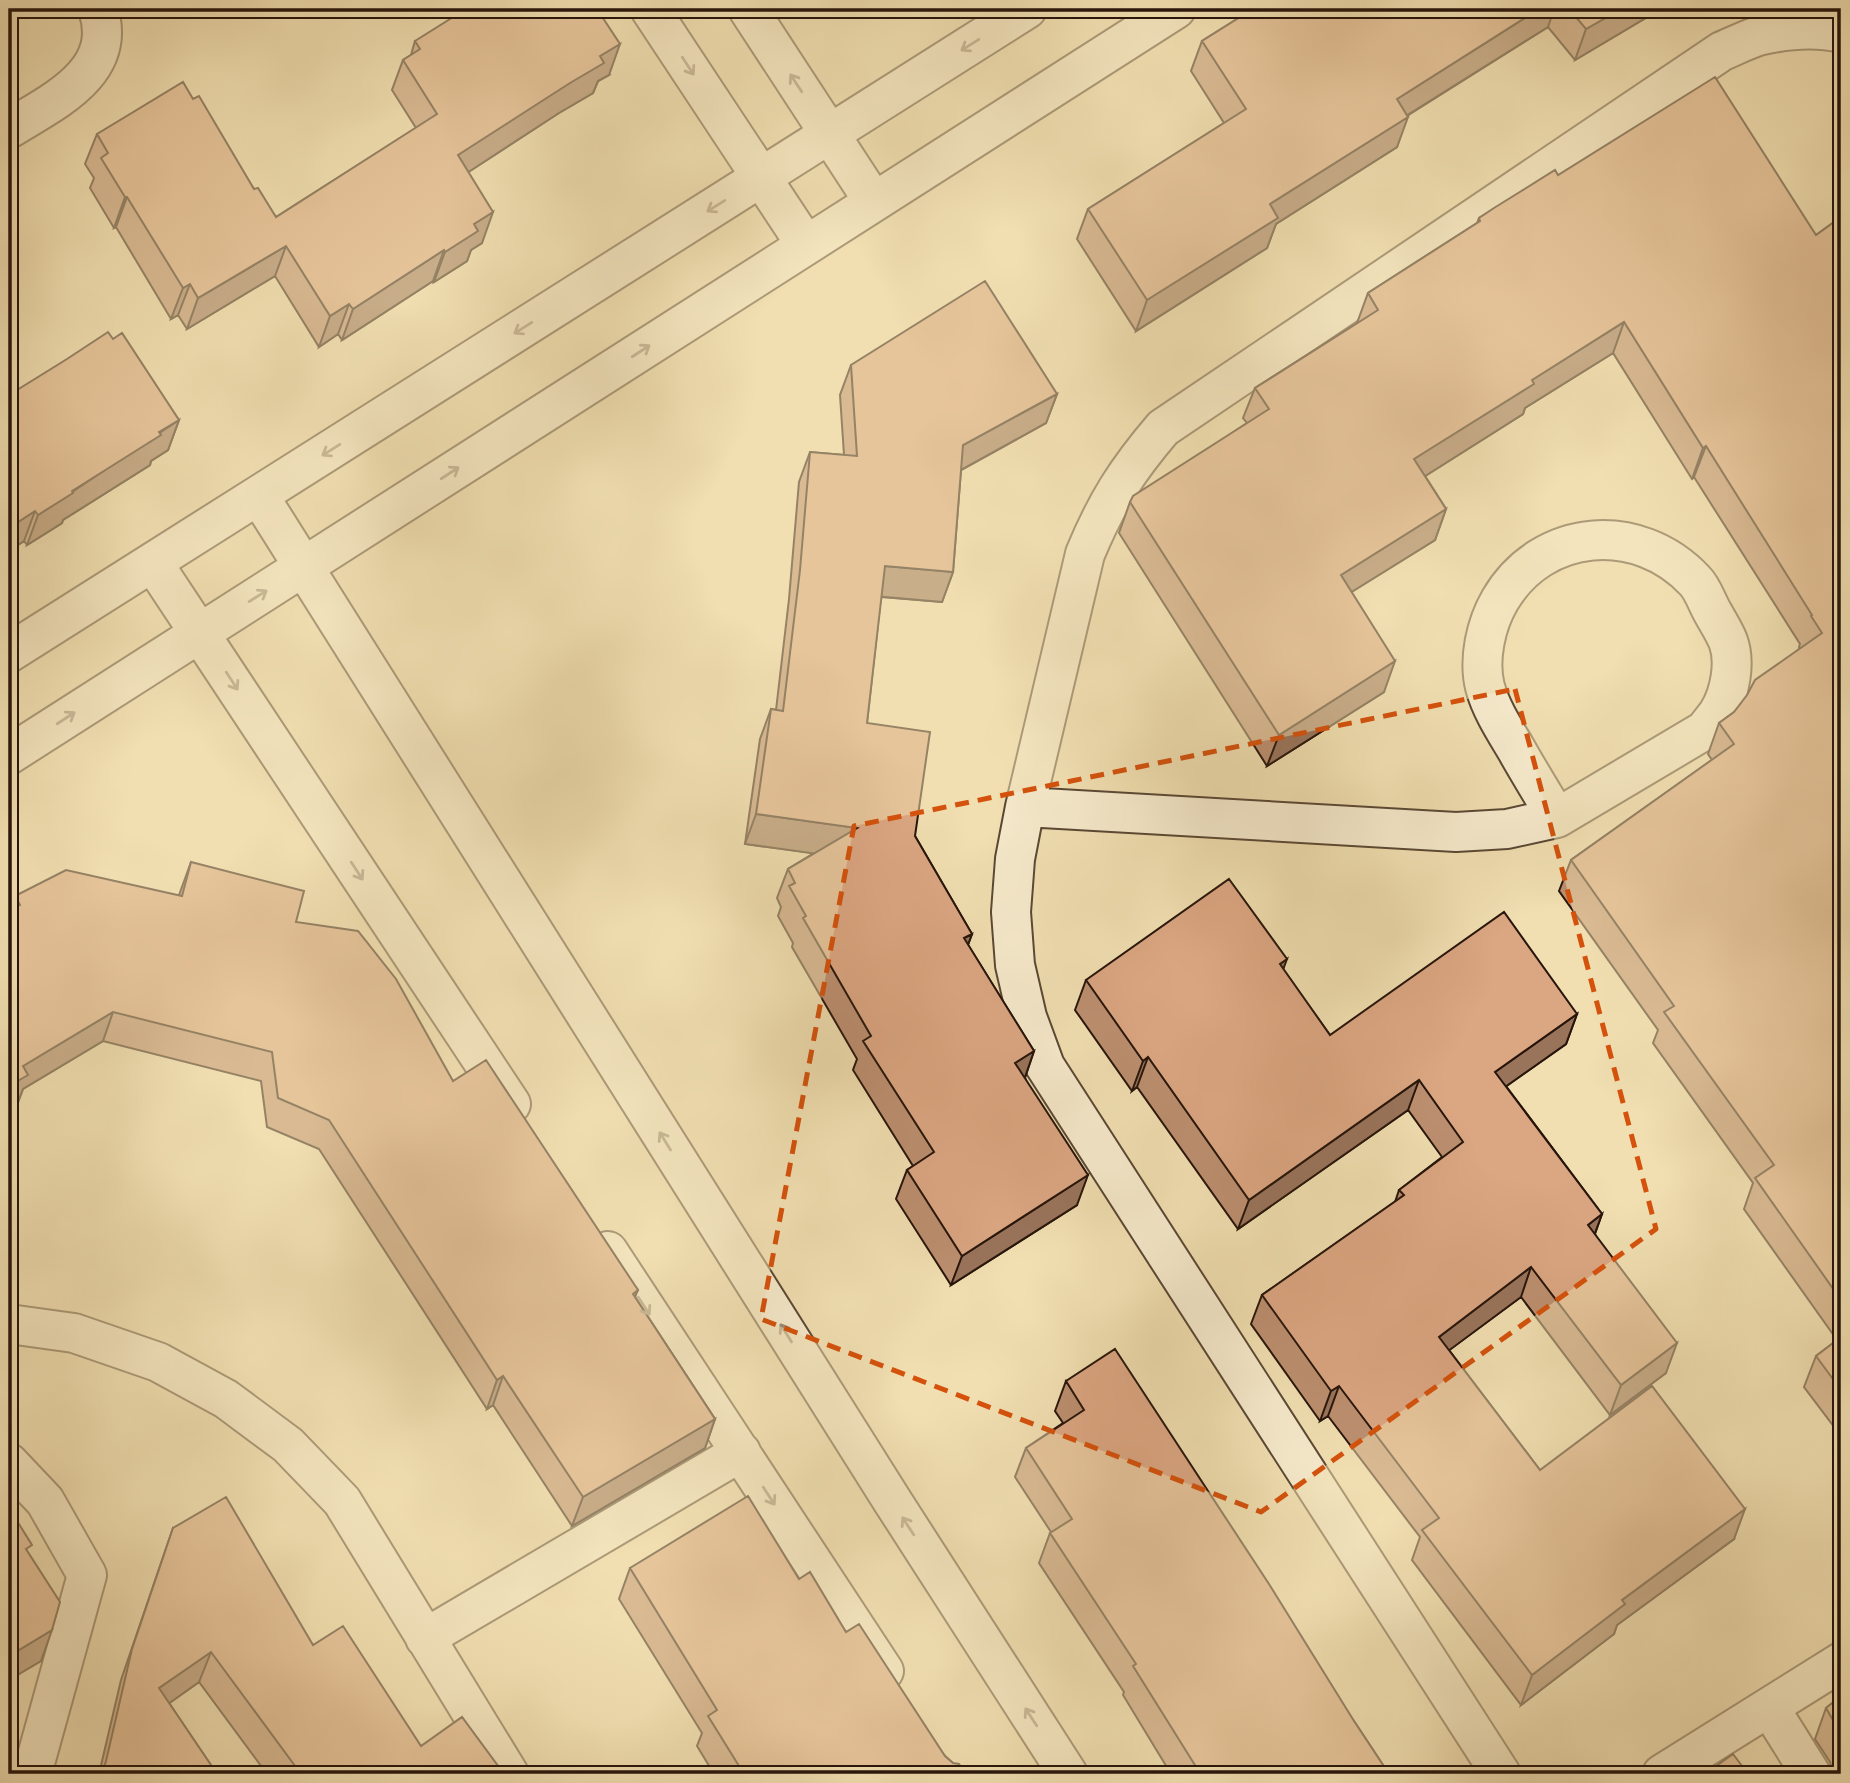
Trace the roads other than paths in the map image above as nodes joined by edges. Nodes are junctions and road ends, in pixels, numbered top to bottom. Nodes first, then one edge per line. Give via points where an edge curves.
1 (98, 9) edge
2 (650, 9) edge
3 (748, 9) edge
4 (1027, 9) edge
5 (1176, 9) edge
6 (1841, 33) edge
7 (9, 129) edge
8 (830, 134) junction
9 (761, 177) junction
10 (874, 201) junction
11 (806, 245) junction
12 (259, 496) junction
13 (153, 563) junction
14 (303, 567) junction
15 (200, 633) junction
16 (9, 653) edge
17 (9, 755) edge
18 (1025, 807) junction
19 (1557, 818) junction
20 (527, 1129) edge
21 (589, 1222) edge
22 (9, 1324) edge
23 (741, 1452) junction
24 (9, 1463) edge
25 (425, 1638) junction
26 (1841, 1662) edge
27 (899, 1694) edge
28 (1769, 1707) junction
29 (32, 1774) edge
30 (509, 1774) edge
31 (1068, 1774) edge
32 (1501, 1774) edge
33 (1662, 1774) edge
34 (1811, 1774) edge

1 - 7 street via 102,37 87,75 72,90
2 -> 9 street
8 -> 3 street
4 -> 8 street
5 - 10 street
6 - 18 street via 1793,30 1722,51 1163,428 1117,487 1085,554
8 - 9 street
8 - 10 street
9 - 11 street
9 -> 12 street
10 - 11 street
14 -> 11 street
12 - 13 street
12 - 14 street
13 - 15 street
13 - 16 street
15 -> 14 street
31 -> 14 street
17 -> 15 street
15 -> 20 street
18 - 19 street via 1456,832 1507,829
18 - 32 street via 1011,912 1015,965 1045,1066
19 - 19 street via 1498,719 1485,686 1483,650 1490,616 1508,585 1534,561 1566,545 1602,539 1637,544 1670,559 1696,582 1729,643 1728,690 1705,730
21 -> 23 street
22 - 25 street via 74,1333 158,1362 226,1399 288,1446 342,1501
23 - 25 street
23 -> 27 street
24 - 29 street via 45,1501 87,1574
25 - 30 street
26 - 28 street
28 - 33 street
28 - 34 street

